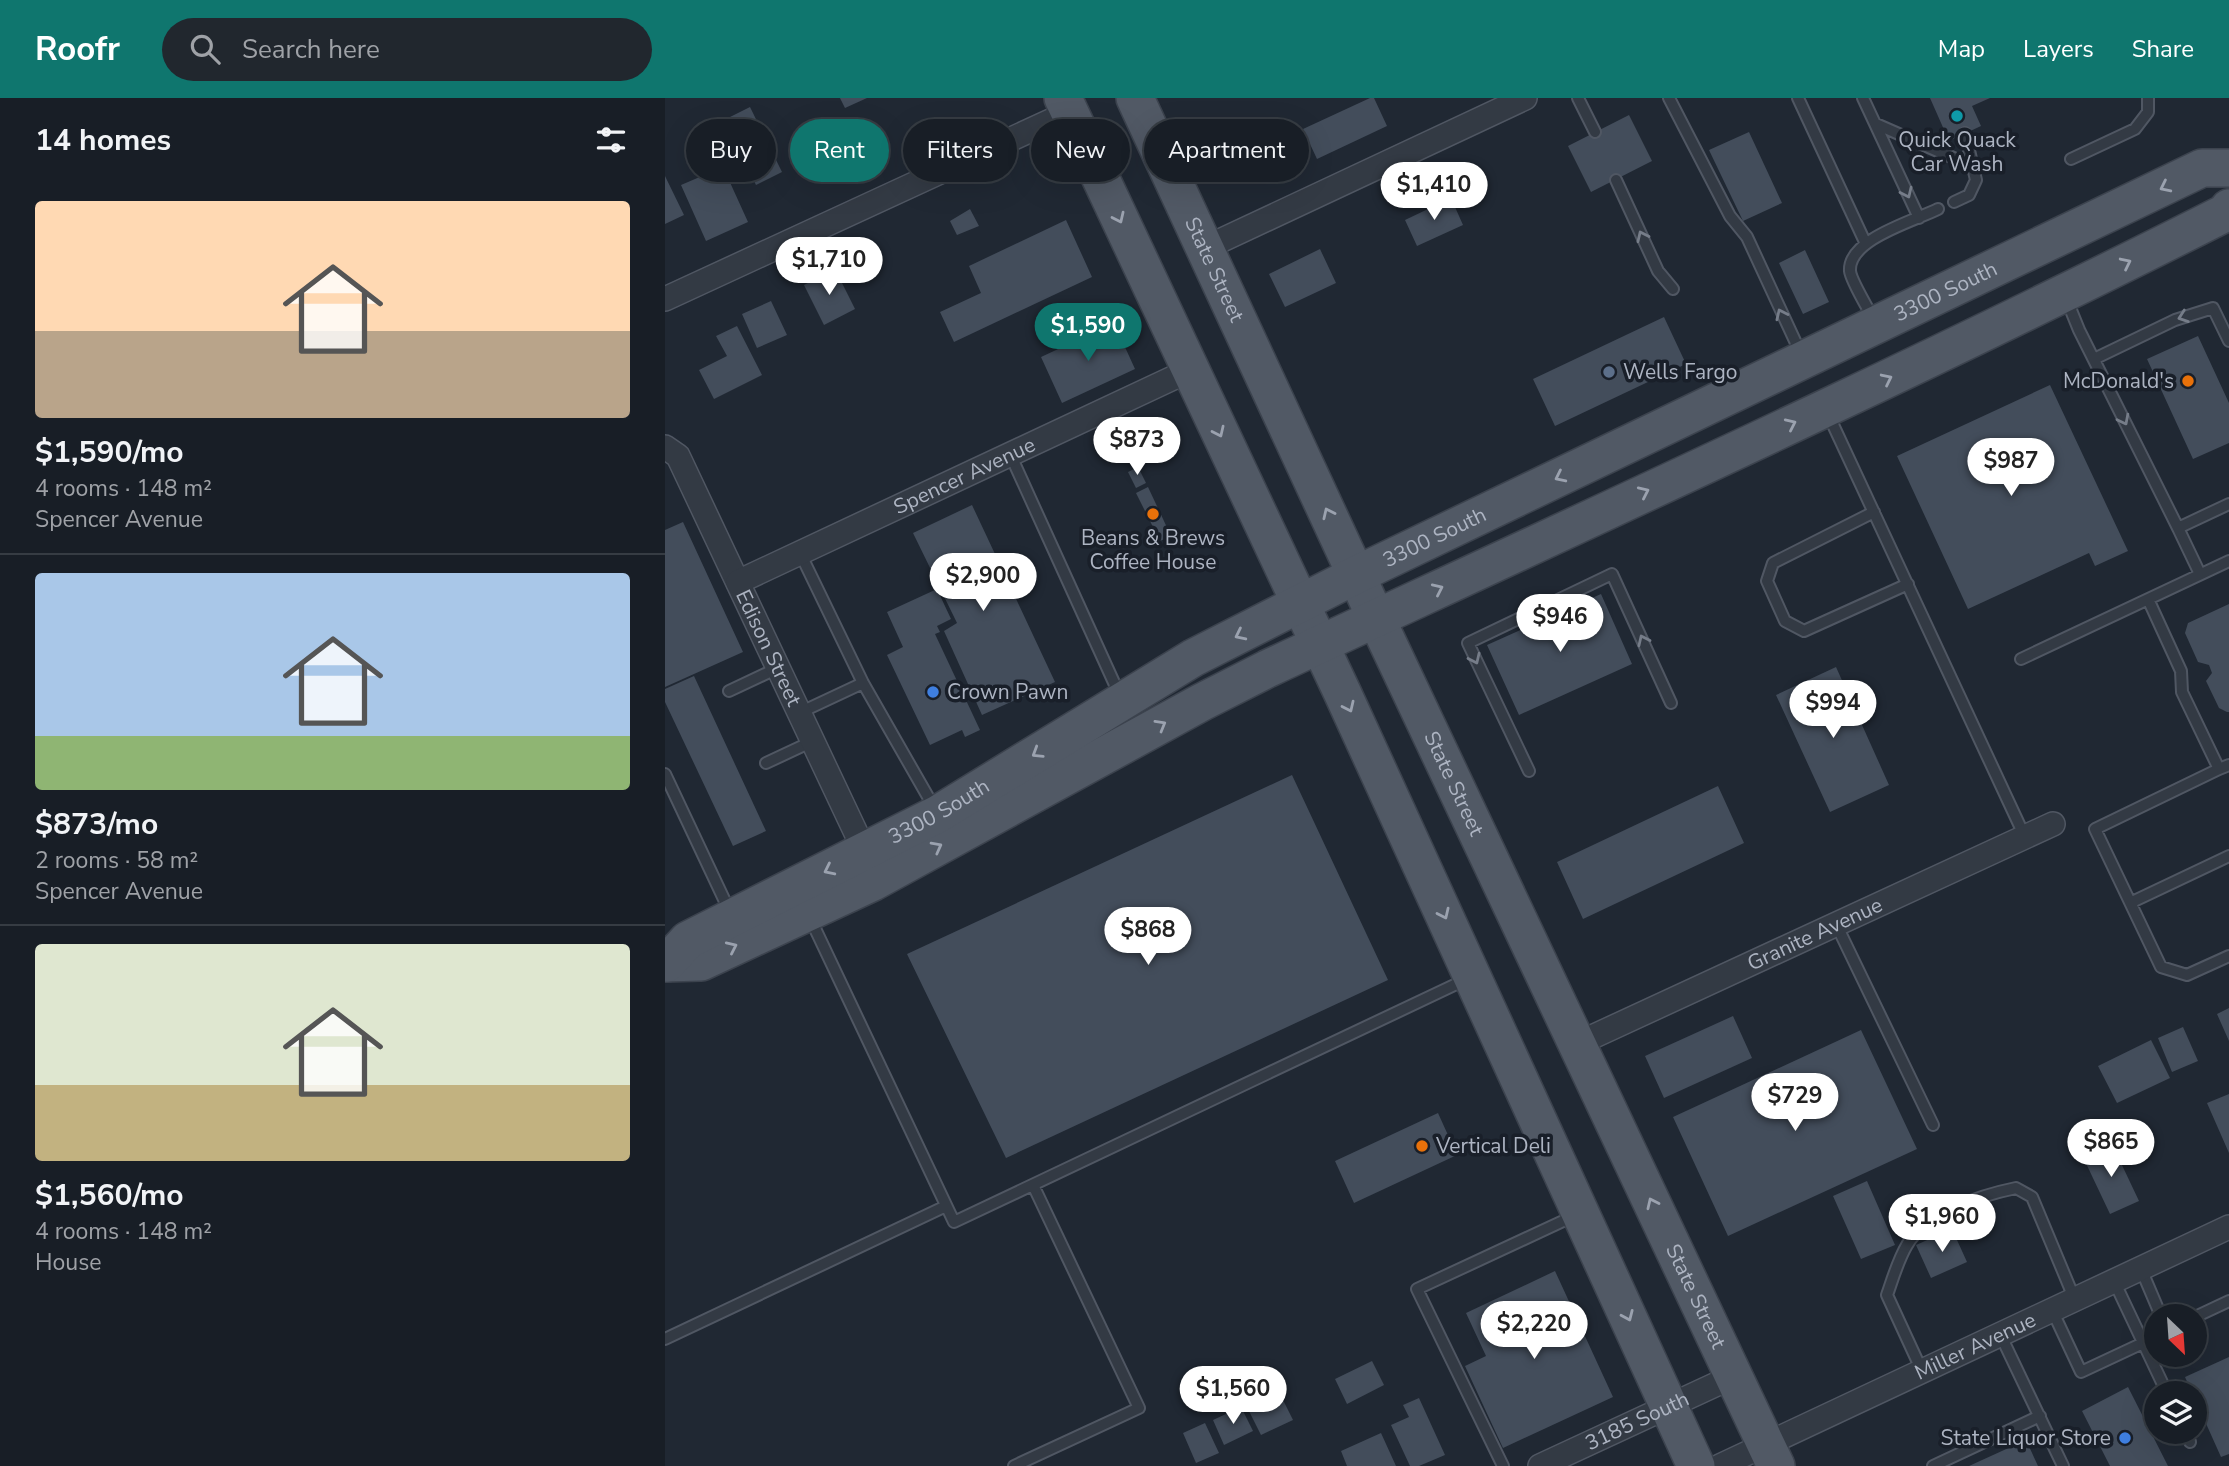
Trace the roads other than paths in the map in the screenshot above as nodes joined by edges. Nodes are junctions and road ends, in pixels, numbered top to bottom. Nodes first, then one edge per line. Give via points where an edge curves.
1 (1135, 98) edge
2 (1525, 98) edge
3 (1578, 98) edge
4 (1669, 98) edge
5 (1798, 98) edge
6 (1863, 98) edge
7 (2148, 98) edge
8 (1067, 105) edge
9 (1875, 124) junction
10 (1595, 132) dead end
11 (1965, 133) dead end
12 (2071, 159) dead end
13 (1974, 167) junction
14 (2229, 168) edge
15 (1616, 180) dead end
16 (1954, 202) dead end
17 (2229, 208) edge
18 (1938, 209) dead end
19 (1919, 218) junction
20 (1865, 242) junction
21 (1205, 248) junction
22 (1673, 289) dead end
23 (2064, 293) junction
24 (665, 299) edge
25 (1877, 326) junction
26 (2229, 341) edge
27 (2094, 359) junction
28 (1804, 361) junction
29 (1190, 370) junction
30 (1825, 408) junction
31 (665, 447) edge
32 (1010, 454) junction
33 (2229, 503) edge
34 (1874, 512) junction
35 (2178, 528) junction
36 (801, 555) junction
37 (2229, 561) edge
38 (2200, 574) junction
39 (1356, 575) junction
40 (738, 582) junction
41 (1908, 584) junction
42 (2148, 599) junction
43 (1300, 604) junction
44 (1376, 618) junction
45 (1320, 645) junction
46 (2021, 659) dead end
47 (778, 668) junction
48 (863, 683) junction
49 (729, 691) dead end
50 (1122, 700) junction
51 (1671, 703) dead end
52 (799, 713) junction
53 (813, 741) junction
54 (766, 763) dead end
55 (2224, 767) edge
56 (1529, 771) dead end
57 (665, 775) edge
58 (669, 795) edge
59 (938, 814) junction
60 (2053, 824) dead end
61 (2025, 837) junction
62 (865, 852) junction
63 (2229, 856) edge
64 (2132, 902) junction
65 (807, 912) junction
66 (733, 917) junction
67 (1836, 924) junction
68 (2229, 956) edge
69 (666, 963) edge
70 (1472, 976) junction
71 (1577, 1044) junction
72 (1933, 1125) dead end
73 (1033, 1185) junction
74 (946, 1206) junction
75 (1581, 1213) junction
76 (2229, 1227) edge
77 (2141, 1269) junction
78 (2114, 1281) junction
79 (2075, 1300) junction
80 (2229, 1301) edge
81 (2156, 1304) edge
82 (2052, 1310) junction
83 (2207, 1311) edge
84 (2000, 1334) junction
85 (665, 1339) edge
86 (2143, 1343) junction
87 (1922, 1371) junction
88 (1734, 1376) junction
89 (2161, 1381) edge
90 (1669, 1406) junction
91 (2040, 1416) junction
92 (1771, 1455) edge
93 (1014, 1466) edge
94 (1503, 1466) edge
95 (1540, 1466) edge
96 (1696, 1466) edge
97 (1720, 1466) edge
98 (1933, 1466) edge
99 (2063, 1466) edge

1 - 21 main road, State Street
2 - 21 street
3 - 10 lane
28 -> 4 lane via 1747,236 1730,216
5 - 20 lane
6 - 9 lane
7 - 12 lane via 2148,113 2134,129
8 - 24 street
8 -> 29 main road
9 - 13 lane
9 -> 19 lane
11 - 13 lane
13 - 16 lane via 1976,180 1969,195
14 -> 25 main road, 3300 South via 2202,168
22 -> 15 lane via 1658,271
23 -> 17 main road, 3300 South
18 - 19 lane
19 - 20 lane
20 - 25 lane via 1853,256 1850,272
39 -> 21 main road, State Street
23 - 27 lane
30 -> 23 main road, 3300 South
25 - 28 main road, 3300 South
26 -> 27 lane via 2213,307
27 -> 35 lane
28 -> 39 main road, 3300 South
29 - 32 street, Spencer Avenue
29 -> 43 main road
30 - 34 lane
44 -> 30 main road, 3300 South
31 - 40 street, Edison Street via 678,456
32 - 36 street, Spencer Avenue
32 - 50 lane
33 - 35 lane
34 - 41 lane
34 - 41 lane via 1773,562 1767,581 1776,601 1786,621 1804,631
35 - 38 lane
36 - 40 street, Spencer Avenue
36 - 48 lane
37 - 38 lane
38 - 42 lane
39 - 43 main road, 3300 South
39 - 44 main road, State Street
40 - 47 street, Edison Street
41 - 61 lane
42 - 46 lane
42 - 55 lane via 2181,671 2182,692
43 - 45 main road
43 -> 50 main road, 3300 South
44 - 45 main road, 3300 South
44 - 71 main road, State Street
65 -> 45 main road, 3300 South via 873,881 1202,702
45 -> 70 main road
47 - 49 lane
47 - 52 street, Edison Street
48 - 52 lane
48 - 59 lane
50 -> 59 main road, 3300 South
51 -> 56 lane via 1612,574 1468,643
52 - 53 street, Edison Street
53 - 54 lane
53 - 62 street, Edison Street
55 - 64 lane via 2095,829
57 - 58 lane
58 - 66 lane
59 - 62 main road, 3300 South
60 - 61 street, Granite Avenue
61 - 67 street, Granite Avenue
62 -> 66 main road, 3300 South
63 - 64 lane
64 - 68 lane via 2161,967 2187,975
69 -> 65 main road, 3300 South via 701,962
65 - 74 lane
66 - 69 main road, 3300 South via 688,940
67 - 71 street, Granite Avenue
67 - 72 lane
70 - 73 lane
70 - 75 main road
88 -> 71 main road, State Street
73 - 74 lane via 954,1222
73 - 93 lane via 1139,1408
74 - 85 lane
75 -> 90 main road
75 - 94 lane via 1417,1289
76 - 77 street, Miller Avenue
77 - 78 street, Miller Avenue
77 - 81 lane
78 - 79 street, Miller Avenue
78 - 86 lane
79 - 82 street, Miller Avenue
79 - 87 lane via 2032,1197 2015,1188 1988,1193 1932,1219 1908,1242 1887,1296
80 - 83 lane
82 - 84 street, Miller Avenue
82 - 86 lane via 2081,1372
84 - 87 street, Miller Avenue
84 - 91 lane
86 - 89 lane
87 - 92 street, Miller Avenue
88 - 90 street, 3185 South
88 - 92 main road, State Street
90 - 95 street, 3185 South
90 - 96 main road
91 - 98 lane
91 - 99 lane
92 - 97 street, Miller Avenue

